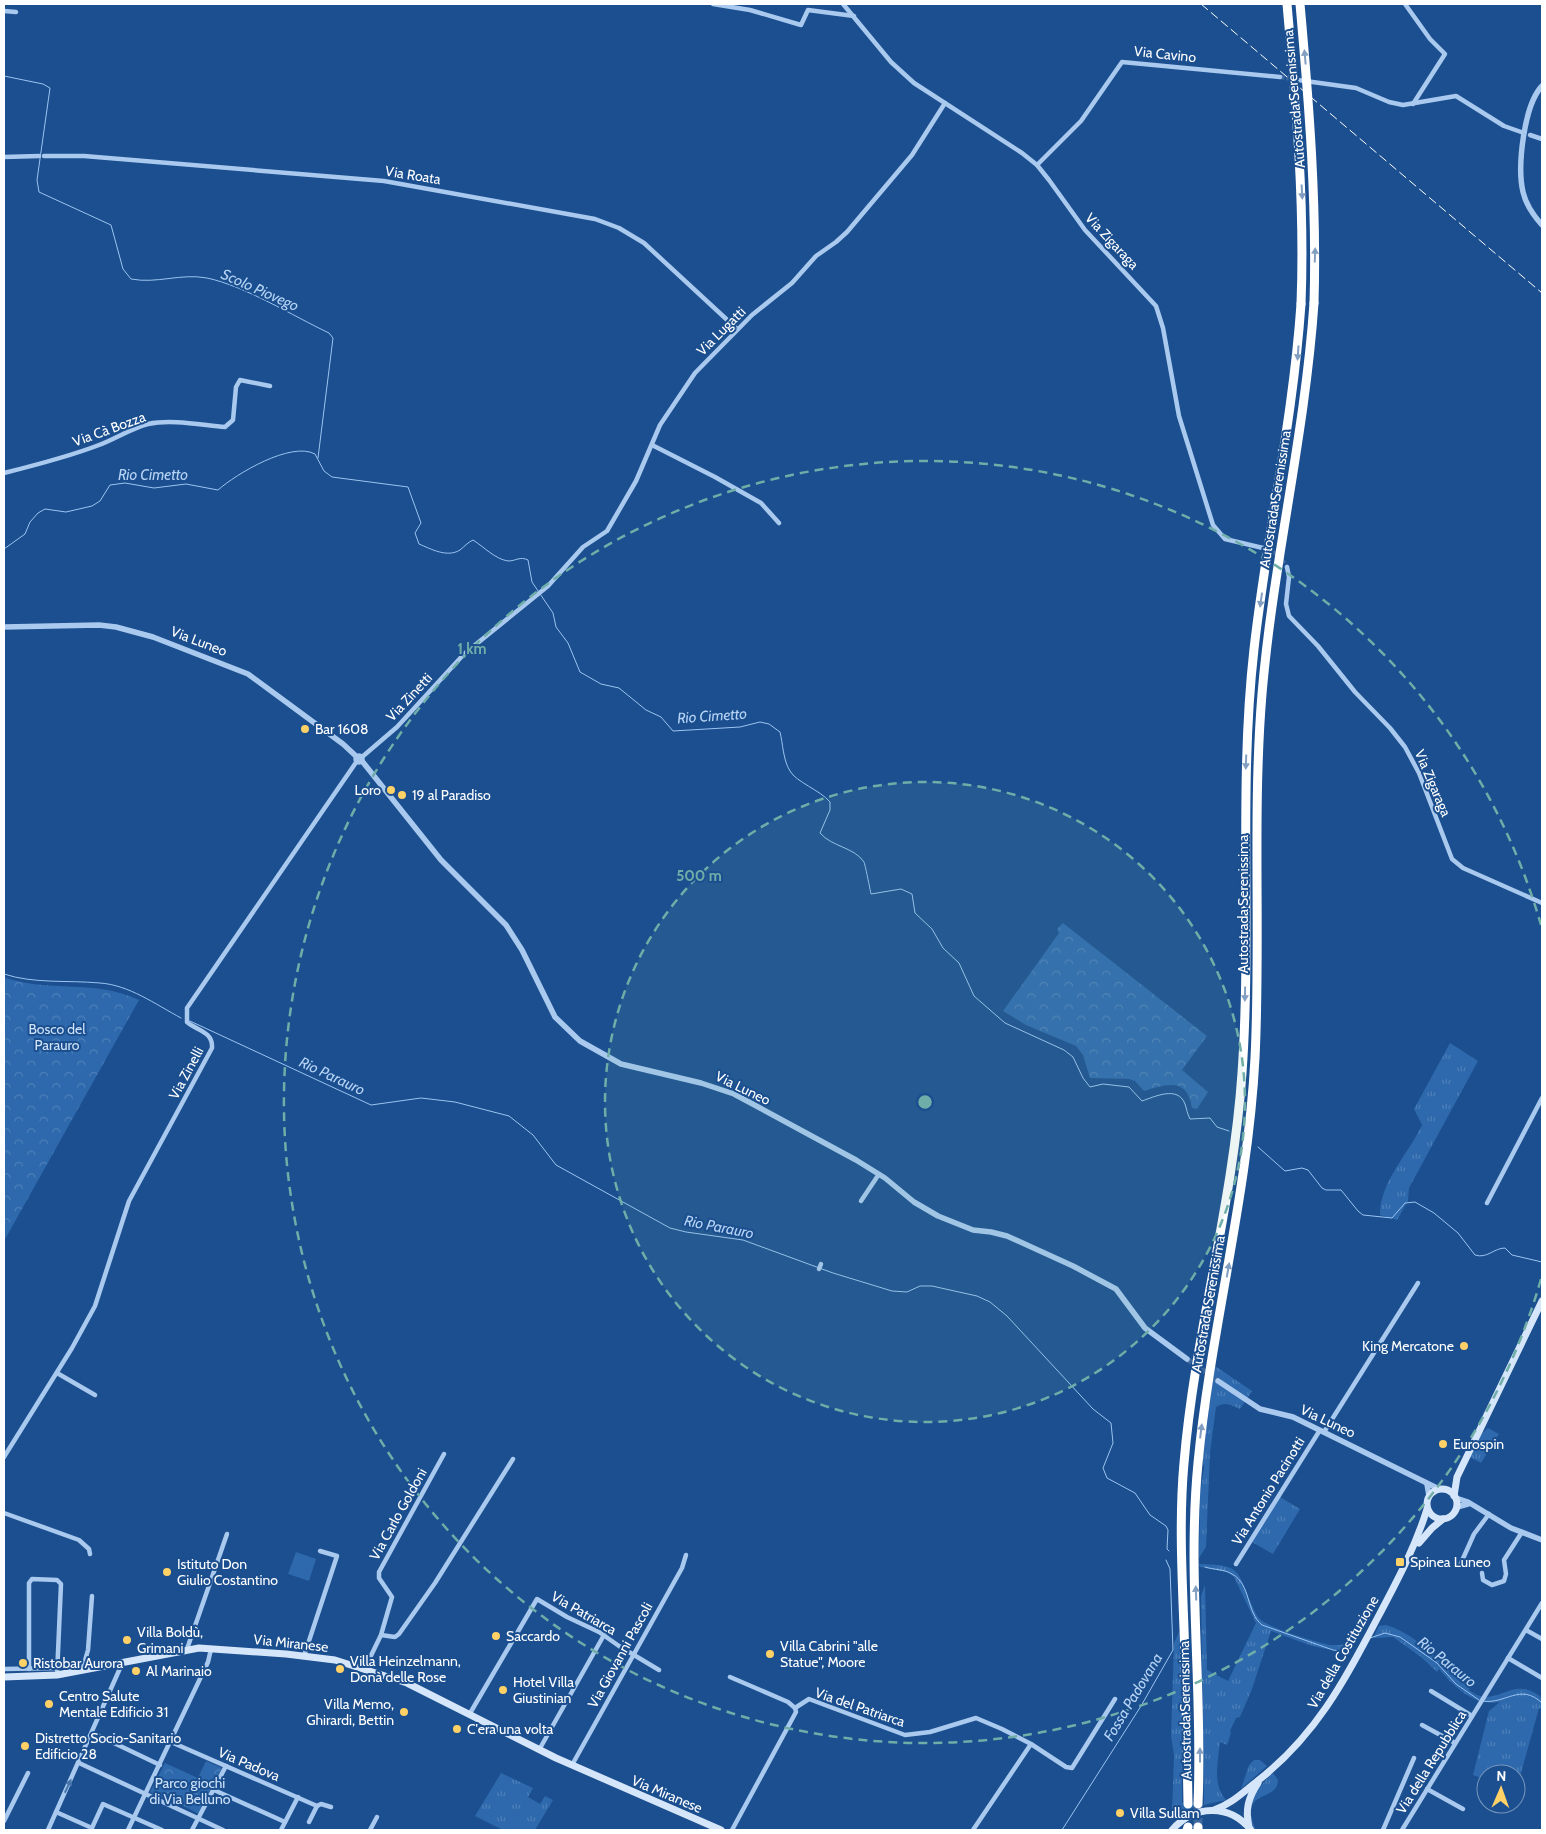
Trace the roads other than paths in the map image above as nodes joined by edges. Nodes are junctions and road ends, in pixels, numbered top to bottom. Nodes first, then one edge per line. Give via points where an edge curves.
1 (713, 4) edge
2 (843, 4) edge
3 (1287, 4) edge
4 (1300, 4) edge
5 (1405, 4) edge
6 (4, 11) edge
7 (16, 12) dead end
8 (854, 16) junction
9 (1280, 77) tunnel mouth
10 (1298, 80) tunnel mouth
11 (1542, 86) edge
12 (945, 104) junction
13 (1413, 104) junction
14 (1527, 134) junction
15 (1542, 139) edge
16 (4, 157) edge
17 (1037, 165) junction
18 (1542, 225) edge
19 (737, 329) junction
20 (270, 386) dead end
21 (652, 445) junction
22 (4, 473) edge
23 (779, 523) dead end
24 (1263, 548) tunnel mouth
25 (1287, 567) dead end
26 (540, 592) joint
27 (4, 627) edge
28 (359, 759) junction
29 (1542, 903) edge
30 (1542, 1098) edge
31 (878, 1174) junction
32 (861, 1201) dead end
33 (1487, 1203) dead end
34 (1418, 1284) dead end
35 (1542, 1301) edge
36 (1187, 1359) tunnel mouth
37 (56, 1373) junction
38 (1218, 1381) tunnel mouth
39 (96, 1395) dead end
40 (1322, 1431) junction
41 (444, 1454) dead end
42 (4, 1457) edge
43 (513, 1459) dead end
44 (1457, 1477) junction
45 (1427, 1484) junction
46 (1441, 1489) junction
47 (1428, 1496) junction
48 (1455, 1497) junction
49 (1472, 1505) junction
50 (1457, 1507) junction
51 (1427, 1510) junction
52 (4, 1512) edge
53 (1490, 1514) junction
54 (1443, 1519) junction
55 (1522, 1532) junction
56 (227, 1534) dead end
57 (1542, 1540) edge
58 (1414, 1549) junction
59 (320, 1551) dead end
60 (90, 1554) dead end
61 (686, 1555) dead end
62 (1461, 1563) dead end
63 (1236, 1564) dead end
64 (1482, 1573) dead end
65 (92, 1596) dead end
66 (1542, 1603) edge
67 (1526, 1630) junction
68 (380, 1635) junction
69 (604, 1635) junction
70 (1542, 1640) edge
71 (187, 1649) junction
72 (211, 1649) junction
73 (304, 1656) junction
74 (634, 1656) junction
75 (1508, 1658) junction
76 (121, 1663) junction
77 (365, 1668) junction
78 (4, 1669) edge
79 (29, 1669) junction
80 (659, 1670) dead end
81 (82, 1671) junction
82 (57, 1672) junction
83 (4, 1677) edge
84 (730, 1677) dead end
85 (1542, 1678) edge
86 (1431, 1690) dead end
87 (1115, 1700) dead end
88 (796, 1708) junction
89 (469, 1715) junction
90 (1472, 1716) junction
91 (1422, 1725) dead end
92 (92, 1733) junction
93 (171, 1742) junction
94 (1456, 1743) junction
95 (1031, 1744) junction
96 (539, 1750) junction
97 (1414, 1758) dead end
98 (79, 1763) junction
99 (160, 1765) junction
100 (572, 1765) junction
101 (226, 1766) junction
102 (28, 1773) dead end
103 (1260, 1779) junction
104 (1427, 1789) junction
105 (214, 1790) junction
106 (146, 1793) junction
107 (298, 1797) junction
108 (1188, 1804) tunnel mouth
109 (1198, 1804) tunnel mouth
110 (317, 1806) junction
111 (331, 1807) dead end
112 (1463, 1809) dead end
113 (1214, 1810) junction
114 (56, 1812) junction
115 (377, 1817) dead end
116 (134, 1818) junction
117 (199, 1818) junction
118 (4, 1821) edge
119 (285, 1822) junction
120 (309, 1822) dead end
121 (91, 1829) edge
122 (1250, 1829) edge
123 (48, 1830) edge
124 (128, 1830) edge
125 (162, 1830) edge
126 (192, 1830) edge
127 (223, 1830) edge
128 (281, 1830) edge
129 (370, 1830) edge
130 (721, 1830) edge
131 (732, 1830) edge
132 (973, 1830) edge
133 (1172, 1830) edge
134 (1383, 1830) edge
135 (1402, 1830) edge

1 - 8 street via 750,10 801,25 808,10
2 - 8 street, Via Zigaraga
3 -> 108 highway, Autostrada Serenissima, bridge via 1302,199 1301,304 1294,391 1250,690 1245,783 1244,1011 1237,1130 1228,1198 1191,1401 1184,1463 1181,1562
109 -> 4 highway, Autostrada Serenissima, bridge via 1200,1716 1194,1532 1197,1465 1244,1176 1251,1113 1257,1006 1257,836 1262,701 1273,602 1308,383 1314,303 1314,163
5 - 13 street via 1445,54
6 - 7 street
8 - 12 street, Via Zigaraga via 903,74
9 - 17 street, Via Cavino via 1125,61 1081,121
10 - 13 street via 1356,88 1389,102
11 - 14 street via 1529,108
12 - 17 street, Via Zigaraga
12 - 19 street, Via Lugatti via 912,155 847,232 816,256 792,284
13 - 14 street via 1456,96 1504,126
14 - 15 street
14 - 18 street via 1522,190 1530,211
16 - 19 street, Via Roata via 84,156 377,180 595,219 644,243
17 - 24 street, Via Zigaraga via 1085,230 1156,306 1179,416 1216,531 1233,542
19 - 21 street, Via Lugatti via 695,373 660,426
20 - 22 street, Via Cà Bozza via 240,380 236,387 233,420 225,427 148,424 56,460
21 - 23 street via 760,503
21 - 26 street, Via Lugatti via 609,529 583,547
25 - 29 street, Via Zigaraga via 1286,604 1289,616 1405,747 1419,773 1452,859 1463,868
26 - 28 street, Via Zinetti via 464,654 397,727
27 - 28 street, Via Luneo via 99,625 153,636 248,674
28 - 31 street, Via Luneo via 441,860 514,937 555,1017 568,1032 621,1064 701,1082 734,1094
28 - 37 street, Via Zinelli via 187,1008 187,1022 208,1034 212,1048 129,1201 95,1306
30 - 33 street
31 - 32 street
31 - 36 street, Via Luneo via 914,1202 947,1220 973,1230 1007,1236 1106,1282 1124,1297 1145,1328
34 - 40 street, Via Antonio Pacinotti
35 - 44 main road
37 - 39 street
37 - 42 street, Via Zinelli
38 - 40 street, Via Luneo via 1260,1408
40 - 45 street, Via Luneo
40 - 63 street, Via Antonio Pacinotti
41 - 68 street, Via Carlo Goldoni via 379,1572 392,1597
43 - 68 street via 435,1583 398,1635
44 - 46 main road
44 - 48 main road
45 - 46 street, Via Luneo
45 - 47 street
46 - 47 main road
46 - 48 main road
47 - 51 main road
48 - 49 street
48 - 50 main road
49 - 50 street
49 - 53 street
50 - 54 main road via 1452,1515
51 - 54 main road via 1434,1517
51 - 58 main road, Via della Costituzione
52 - 60 street via 79,1540
53 - 55 street
53 - 62 street via 1474,1534
54 - 58 main road, Via della Costituzione
55 - 57 street
55 - 64 street via 1504,1560 1504,1582 1492,1585 1483,1580
56 - 71 street
58 - 103 main road, Via della Costituzione via 1329,1706 1308,1734
59 - 73 street via 337,1556
61 - 74 street, Via Giovanni Pascoli
65 - 81 street via 88,1650
66 - 67 street, Via della Repubblica
67 - 70 street
67 - 75 street, Via della Repubblica
68 - 77 street, Via Carlo Goldoni
69 - 74 street, Via Patriarca
69 - 89 street, Via Patriarca via 537,1599
69 - 96 street
71 - 72 main road, Via Miranese
71 - 76 main road, Via Miranese
72 - 73 main road, Via Miranese
72 - 93 street
73 - 77 main road, Via Miranese
74 - 80 street, Via Patriarca
74 - 100 street, Via Giovanni Pascoli
75 - 85 street
75 - 90 street, Via della Repubblica
76 - 81 main road, Via Miranese
76 - 92 street
77 - 89 main road, Via Miranese via 407,1683
78 - 79 street, Via Miranese
79 - 82 street, Via Miranese
79 - 82 street via 30,1581 57,1580 61,1584
81 - 82 main road, Via Miranese
82 - 83 main road, Via Miranese
84 - 88 street, Via del Patriarca
86 - 90 street
87 - 95 street, Via del Patriarca via 1072,1768
88 - 95 street, Via del Patriarca via 809,1700 905,1735 976,1718
88 - 131 street, Via del Patriarca via 795,1717
89 - 96 main road, Via Miranese
90 - 94 street, Via della Repubblica
91 - 94 street
92 - 98 street
92 - 99 street
93 - 99 street
93 - 101 street, Via Padova
94 - 104 street, Via della Repubblica
95 - 132 street
96 - 100 main road, Via Miranese
97 - 134 street
98 - 106 street
114 -> 98 street
99 - 106 street
100 - 130 main road, Via Miranese
101 - 105 street
101 - 107 street, Via Padova
102 - 118 street
103 - 113 main road, Via della Costituzione via 1234,1801
103 - 122 main road via 1246,1813
104 - 112 street
104 - 135 street, Via della Repubblica
105 - 117 street
105 - 119 street
106 - 116 street
106 - 117 street
107 - 110 street, Via Padova
107 - 119 street
110 - 111 street, Via Padova
110 - 120 street
113 - 122 main road via 1234,1815
113 - 133 main road, Via della Costituzione via 1189,1816
114 - 121 street
114 - 123 street
115 - 129 street
116 - 121 street via 103,1804
116 - 124 street
116 - 125 street
117 - 126 street
117 - 127 street
119 - 128 street

